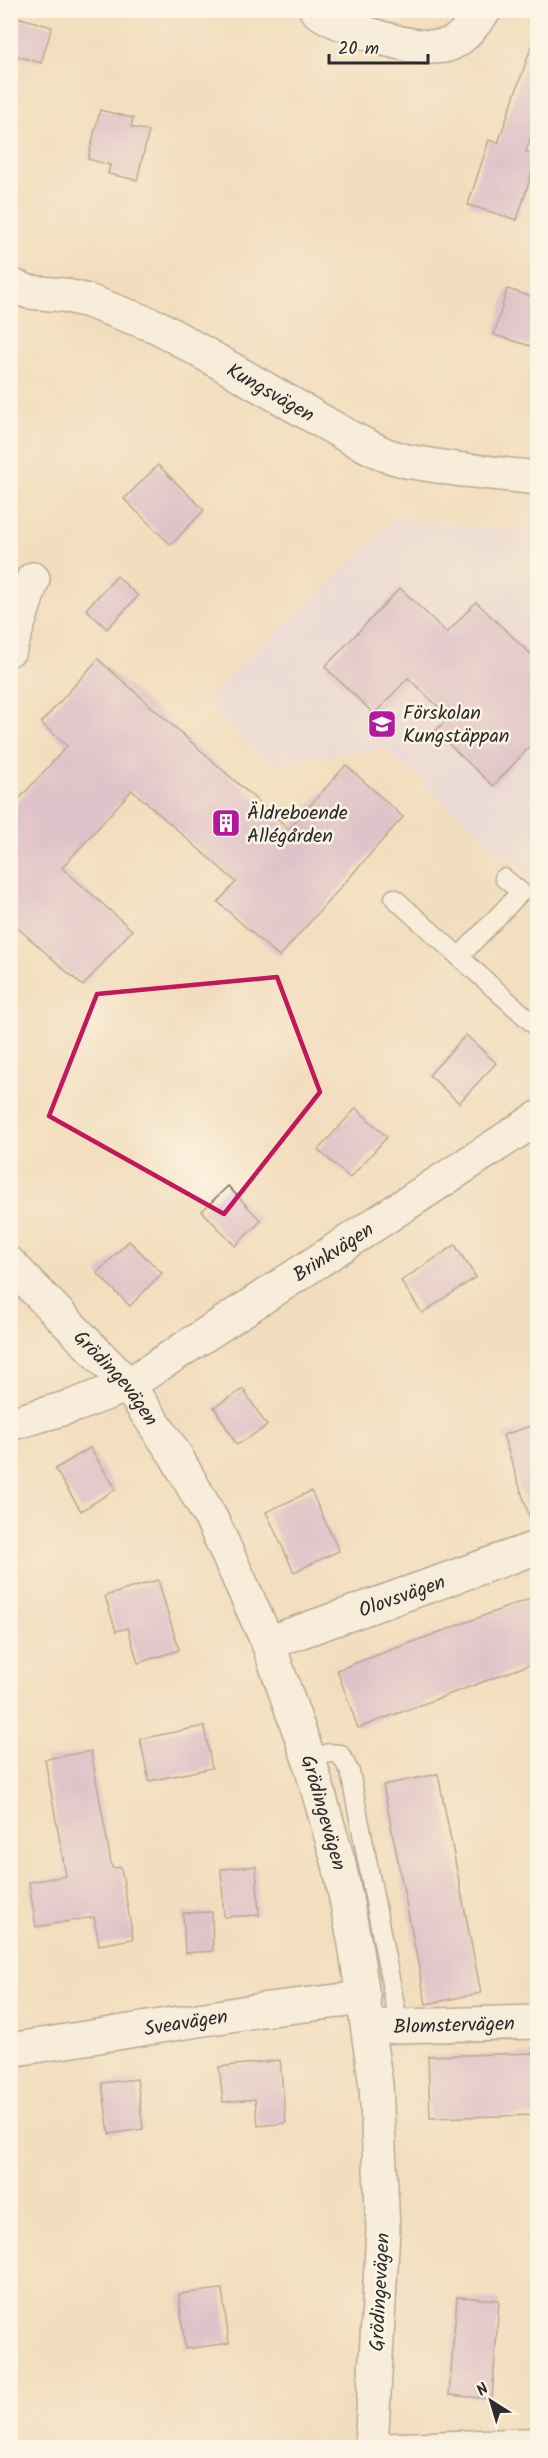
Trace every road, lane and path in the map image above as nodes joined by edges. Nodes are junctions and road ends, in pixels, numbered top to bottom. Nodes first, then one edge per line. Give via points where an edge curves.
1 (316, 10) edge
2 (484, 10) edge
3 (10, 285) edge
4 (537, 478) edge
5 (33, 579) dead end
6 (10, 649) edge
7 (504, 878) dead end
8 (394, 898) dead end
9 (459, 957) junction
10 (537, 1028) edge
11 (537, 1118) edge
12 (10, 1264) edge
13 (128, 1385) junction
14 (10, 1424) edge
15 (537, 1547) edge
16 (268, 1643) junction
17 (309, 1759) junction
18 (377, 2017) junction
19 (537, 2022) edge
20 (10, 2050) edge
21 (537, 2437) edge
22 (428, 2444) edge
23 (371, 2446) edge

1 - 2 street via 340,23 427,48 449,45
3 - 4 street, Kungsvägen via 29,292 88,301 158,327 351,438 386,454 435,466
5 - 6 street
7 - 9 lane via 521,892
8 - 9 lane
9 - 10 lane
11 - 13 street, Brinkvägen
12 - 13 street, Grödingevägen
13 - 14 street, Brinkvägen
13 - 16 street, Grödingevägen via 170,1447 214,1524
15 - 16 street, Olovsvägen
16 - 17 street, Grödingevägen
17 - 18 street, Grödingevägen
17 - 18 lane via 340,1754 350,1772
18 - 19 street, Blomstervägen
18 - 20 street, Sveavägen via 261,2010
18 - 23 street, Grödingevägen via 383,2229
21 - 22 lane
22 - 23 lane

